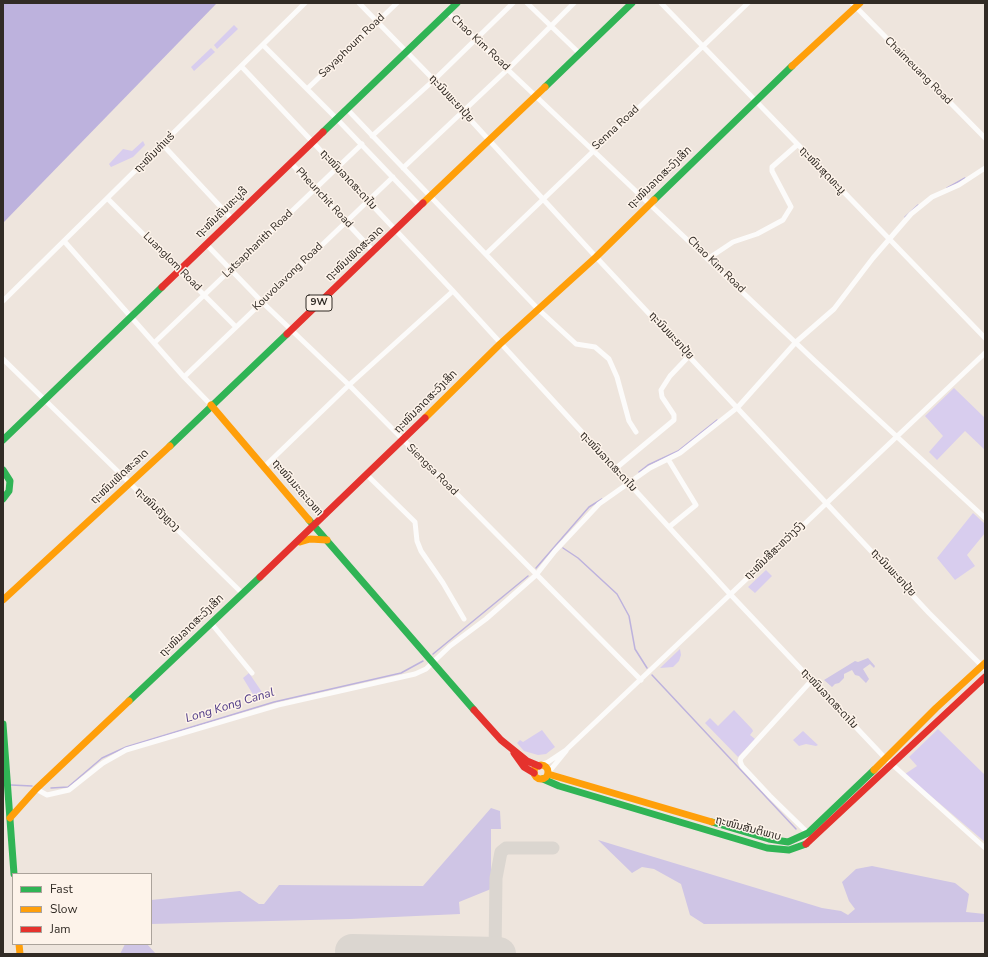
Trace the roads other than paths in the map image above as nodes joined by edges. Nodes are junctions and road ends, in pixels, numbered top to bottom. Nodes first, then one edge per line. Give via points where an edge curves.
1 (306, 3) edge
2 (359, 3) edge
3 (397, 3) edge
4 (456, 3) edge
5 (513, 3) edge
6 (527, 3) edge
7 (574, 3) edge
8 (632, 3) edge
9 (661, 3) edge
10 (748, 3) edge
11 (856, 4) edge
12 (447, 12) junction
13 (377, 22) junction
14 (551, 26) junction
15 (478, 39) junction
16 (262, 45) junction
17 (703, 47) junction
18 (406, 52) junction
19 (579, 54) junction
20 (241, 66) junction
21 (509, 68) junction
22 (434, 80) junction
23 (307, 89) junction
24 (535, 96) junction
25 (755, 101) junction
26 (346, 108) junction
27 (463, 112) junction
28 (336, 118) junction
29 (372, 136) junction
30 (985, 138) edge
31 (489, 141) junction
32 (313, 142) junction
33 (362, 144) junction
34 (163, 145) junction
35 (797, 145) junction
36 (592, 151) junction
37 (291, 163) junction
38 (338, 168) junction
39 (403, 168) junction
40 (985, 168) edge
41 (392, 177) junction
42 (315, 189) junction
43 (431, 196) junction
44 (108, 199) junction
45 (544, 200) junction
46 (367, 201) junction
47 (650, 203) junction
48 (421, 207) junction
49 (232, 218) junction
50 (346, 221) junction
51 (396, 231) junction
52 (889, 239) junction
53 (64, 241) junction
54 (206, 244) junction
55 (374, 252) junction
56 (486, 254) junction
57 (596, 257) junction
58 (709, 258) junction
59 (180, 269) junction
60 (231, 271) junction
61 (453, 291) junction
62 (206, 295) junction
63 (3, 301) edge
64 (262, 302) junction
65 (538, 309) junction
66 (132, 318) junction
67 (236, 326) junction
68 (291, 328) junction
69 (985, 338) edge
70 (796, 342) junction
71 (154, 343) junction
72 (500, 344) junction
73 (985, 353) edge
74 (689, 356) junction
75 (3, 359) edge
76 (184, 377) junction
77 (349, 385) junction
78 (44, 400) junction
79 (211, 404) junction
80 (738, 407) junction
81 (636, 432) dead end
82 (897, 436) junction
83 (3, 440) edge
84 (402, 440) junction
85 (668, 459) junction
86 (264, 467) junction
87 (615, 469) junction
88 (3, 470) edge
89 (367, 475) junction
90 (130, 484) junction
91 (629, 484) junction
92 (3, 499) edge
93 (826, 502) junction
94 (985, 518) edge
95 (314, 526) junction
96 (669, 527) junction
97 (327, 540) junction
98 (294, 545) junction
99 (536, 575) junction
100 (7, 594) edge
101 (243, 594) junction
102 (730, 594) junction
103 (3, 600) edge
104 (464, 619) dead end
105 (211, 623) junction
106 (432, 662) junction
107 (984, 666) edge
108 (252, 673) dead end
109 (985, 677) edge
110 (641, 680) junction
111 (812, 680) junction
112 (3, 724) edge
113 (513, 749) junction
114 (566, 750) junction
115 (885, 758) junction
116 (891, 764) junction
117 (540, 765) junction
118 (534, 772) junction
119 (546, 775) junction
120 (36, 789) junction
121 (10, 818) junction
122 (808, 832) junction
123 (985, 848) edge
124 (14, 873) edge

1 - 16 street, ຖະໜົນທ່າແຮ່
2 - 13 street, ຖະນົນພະຍາປຸ້ຍ
3 - 13 street, Sayaphoum Road
4 - 12 street, ຖະໜົນຄັນທະບູລີ
5 - 15 street
6 - 14 street
7 - 14 street
8 - 19 street, ຖະໜົນເພັດສະລາດ / 9W
9 - 17 street, ຖະໜົນສຸດທະນູ
10 - 17 street, Senna Road
11 - 25 street, ຖະໜົນລາດສະວົງເສິກ
11 - 30 street, Chaimeuang Road
12 - 15 street, Chao Kim Road
12 - 18 street, ຖະໜົນຄັນທະບູລີ
13 - 18 street, ຖະນົນພະຍາປຸ້ຍ
13 - 23 street, Sayaphoum Road
14 - 19 street
14 - 21 street
15 - 21 street, Chao Kim Road
15 - 22 street
16 - 20 street, ຖະໜົນທ່າແຮ່
16 - 23 street
17 - 25 street, ຖະໜົນສຸດທະນູ
17 - 36 street, Senna Road
18 - 22 street, ຖະນົນພະຍາປຸ້ຍ
18 - 26 street, ຖະໜົນຄັນທະບູລີ
19 - 24 street, ຖະໜົນເພັດສະລາດ / 9W
20 - 32 street, ຖະໜົນລາດສະດາໄນ
20 - 34 street, ຖະໜົນທ່າແຮ່
21 - 24 street, Chao Kim Road
21 - 27 street
22 - 27 street, ຖະນົນພະຍາປຸ້ຍ
22 - 29 street
23 - 28 street
24 - 31 street, ຖະໜົນເພັດສະລາດ / 9W
24 - 36 street, Chao Kim Road
25 - 35 street, ຖະໜົນສຸດທະນູ
25 - 47 street, ຖະໜົນລາດສະວົງເສິກ
26 - 28 street, ຖະໜົນຄັນທະບູລີ
26 - 29 street
27 - 31 street, ຖະນົນພະຍາປຸ້ຍ
27 - 39 street
28 - 32 street, ຖະໜົນຄັນທະບູລີ
28 - 33 street
29 - 39 street
31 - 43 street, ຖະໜົນເພັດສະລາດ / 9W
31 - 45 street, ຖະນົນພະຍາປຸ້ຍ
32 - 37 street, ຖະໜົນຄັນທະບູລີ
32 - 38 street, ຖະໜົນລາດສະດາໄນ
33 - 38 street, Latsaphanith Road
33 - 41 street
34 - 44 street, ຖະໜົນທ່າແຮ່
34 - 49 street
35 - 52 street, ຖະໜົນສຸດທະນູ
35 - 58 street via 772,166 772,171 791,207 782,220 757,234 733,242
36 - 45 street, Senna Road
36 - 47 street, Chao Kim Road
37 - 42 street, Pheunchit Road
37 - 49 street, ຖະໜົນຄັນທະບູລີ
38 - 42 street, Latsaphanith Road
38 - 46 street, ຖະໜົນລາດສະດາໄນ
39 - 43 street
40 - 52 street via 959,185 932,197 911,214
41 - 46 street, Kouvolavong Road
41 - 48 street
42 - 50 street, Pheunchit Road
42 - 60 street, Latsaphanith Road
43 - 48 street, ຖະໜົນເພັດສະລາດ / 9W
43 - 56 street
44 - 53 street, ຖະໜົນທ່າແຮ່
44 - 59 street, Luanglom Road
45 - 56 street, Senna Road
45 - 57 street, ຖະນົນພະຍາປຸ້ຍ
46 - 50 street, Kouvolavong Road
46 - 51 street, ຖະໜົນລາດສະດາໄນ
47 - 57 street, ຖະໜົນລາດສະວົງເສິກ
47 - 58 street, Chao Kim Road
48 - 51 street, ຖະໜົນເພັດສະລາດ / 9W
49 - 54 street, ຖະໜົນຄັນທະບູລີ
50 - 55 street, Pheunchit Road
50 - 64 street, Kouvolavong Road
51 - 55 street, ຖະໜົນເພັດສະລາດ / 9W
51 - 61 street, ຖະໜົນລາດສະດາໄນ
52 - 69 street, ຖະໜົນສຸດທະນູ
52 - 70 street via 834,309
53 - 63 street, ຖະໜົນທ່າແຮ່
53 - 66 street, ຖະໜົນມະຄະເວຫາ
54 - 59 street, ຖະໜົນຄັນທະບູລີ
54 - 60 street, Siengsa Road
55 - 68 street, ຖະໜົນເພັດສະລາດ / 9W
56 - 65 street
57 - 65 street, ຖະໜົນລາດສະວົງເສິກ
57 - 74 street, ຖະນົນພະຍາປຸ້ຍ
58 - 70 street, Chao Kim Road
59 - 62 street, Luanglom Road
59 - 66 street, ຖະໜົນຄັນທະບູລີ
60 - 62 street, Latsaphanith Road
60 - 64 street, Siengsa Road
61 - 72 street, ຖະໜົນລາດສະດາໄນ
61 - 77 street
62 - 67 street, Luanglom Road
62 - 71 street, Latsaphanith Road
64 - 67 street, Kouvolavong Road
64 - 68 street, Siengsa Road
65 - 72 street, ຖະໜົນລາດສະວົງເສິກ
65 - 81 street via 576,344 595,347 609,359
66 - 71 street, ຖະໜົນມະຄະເວຫາ
66 - 78 street, ຖະໜົນຄັນທະບູລີ
67 - 76 street, Kouvolavong Road
68 - 77 street, Siengsa Road
68 - 79 street, ຖະໜົນເພັດສະລາດ / 9W
70 - 80 street
70 - 82 street, Chao Kim Road
71 - 76 street, ຖະໜົນມະຄະເວຫາ
72 - 84 street, ຖະໜົນລາດສະວົງເສິກ
72 - 87 street, ຖະໜົນລາດສະດາໄນ
73 - 82 street, ຖະໜົນສີສະຫວ່າງວົງ
74 - 80 street, ຖະນົນພະຍາປຸ້ຍ
74 - 87 street via 661,390 674,420
75 - 78 street, ຖະໜົນຄັງຫຼວງ
76 - 79 street, ຖະໜົນມະຄະເວຫາ
77 - 84 street, Siengsa Road
77 - 86 street
78 - 83 street, ຖະໜົນຄັນທະບູລີ
78 - 90 street, ຖະໜົນຄັງຫຼວງ
79 - 86 street, ຖະໜົນມະຄະເວຫາ
79 - 90 street, ຖະໜົນເພັດສະລາດ / 9W
80 - 85 street via 680,453
80 - 93 street, ຖະນົນພະຍາປຸ້ຍ
82 - 93 street, ຖະໜົນສີສະຫວ່າງວົງ
82 - 94 street, Chao Kim Road
84 - 89 street, ຖະໜົນລາດສະວົງເສິກ
84 - 99 street, Siengsa Road
85 - 91 street via 650,468
85 - 96 street via 696,505
86 - 95 street, ຖະໜົນມະຄະເວຫາ
87 - 91 street, ຖະໜົນລາດສະດາໄນ
88 - 92 street via 9,477 10,486
89 - 95 street, ຖະໜົນລາດສະວົງເສິກ
89 - 104 street via 415,522 416,541 421,551
90 - 100 street, ຖະໜົນເພັດສະລາດ / 9W
90 - 101 street, ຖະໜົນຄັງຫຼວງ
91 - 96 street, ຖະໜົນລາດສະດາໄນ
91 - 99 street via 599,504 554,551
93 - 102 street, ຖະໜົນສີສະຫວ່າງວົງ
93 - 107 street, ຖະນົນພະຍາປຸ້ຍ via 929,613
95 - 97 street, ຖະໜົນມະຄະເວຫາ
95 - 98 street, ຖະໜົນລາດສະວົງເສິກ
96 - 102 street, ຖະໜົນລາດສະດາໄນ
97 - 98 street via 310,539
97 - 106 street, ຖະໜົນມະຄະເວຫາ
98 - 101 street, ຖະໜົນລາດສະວົງເສິກ
99 - 106 street
99 - 110 street, Siengsa Road
100 - 103 street, ຖະໜົນເພັດສະລາດ / 9W
101 - 105 street, ຖະໜົນລາດສະວົງເສິກ
102 - 110 street, ຖະໜົນສີສະຫວ່າງວົງ
102 - 111 street, ຖະໜົນລາດສະດາໄນ
105 - 108 street
105 - 120 street, ຖະໜົນລາດສະວົງເສິກ
106 - 113 street, ຖະໜົນມະຄະເວຫາ via 501,740
106 - 120 street via 426,669 415,674 278,705 126,750 102,763 69,790 47,795
107 - 115 street, ຖະໜົນສັນຕິພາບ
109 - 116 street, ຖະໜົນສັນຕິພາບ
110 - 114 street, ຖະໜົນສີສະຫວ່າງວົງ
111 - 115 street, ຖະໜົນລາດສະດາໄນ
111 - 122 street via 740,761 770,796
112 - 121 street
113 - 117 street, ຖະໜົນມະຄະເວຫາ via 527,761
113 - 118 street via 524,767
114 - 117 street
114 - 119 street
115 - 116 street, ຖະໜົນລາດສະດາໄນ
115 - 122 street, ຖະໜົນສັນຕິພາບ via 856,789
116 - 119 street, ຖະໜົນສັນຕິພາບ via 863,794 813,839 803,846 789,850 766,848 560,786
116 - 123 street, ຖະໜົນລາດສະດາໄນ
117 - 118 street
117 - 119 street, ຖະໜົນມະຄະເວຫາ via 546,768
118 - 119 street via 536,777
119 - 122 street, ຖະໜົນສັນຕິພາບ via 769,839 788,842
120 - 121 street, ຖະໜົນລາດສະວົງເສິກ
121 - 124 street

